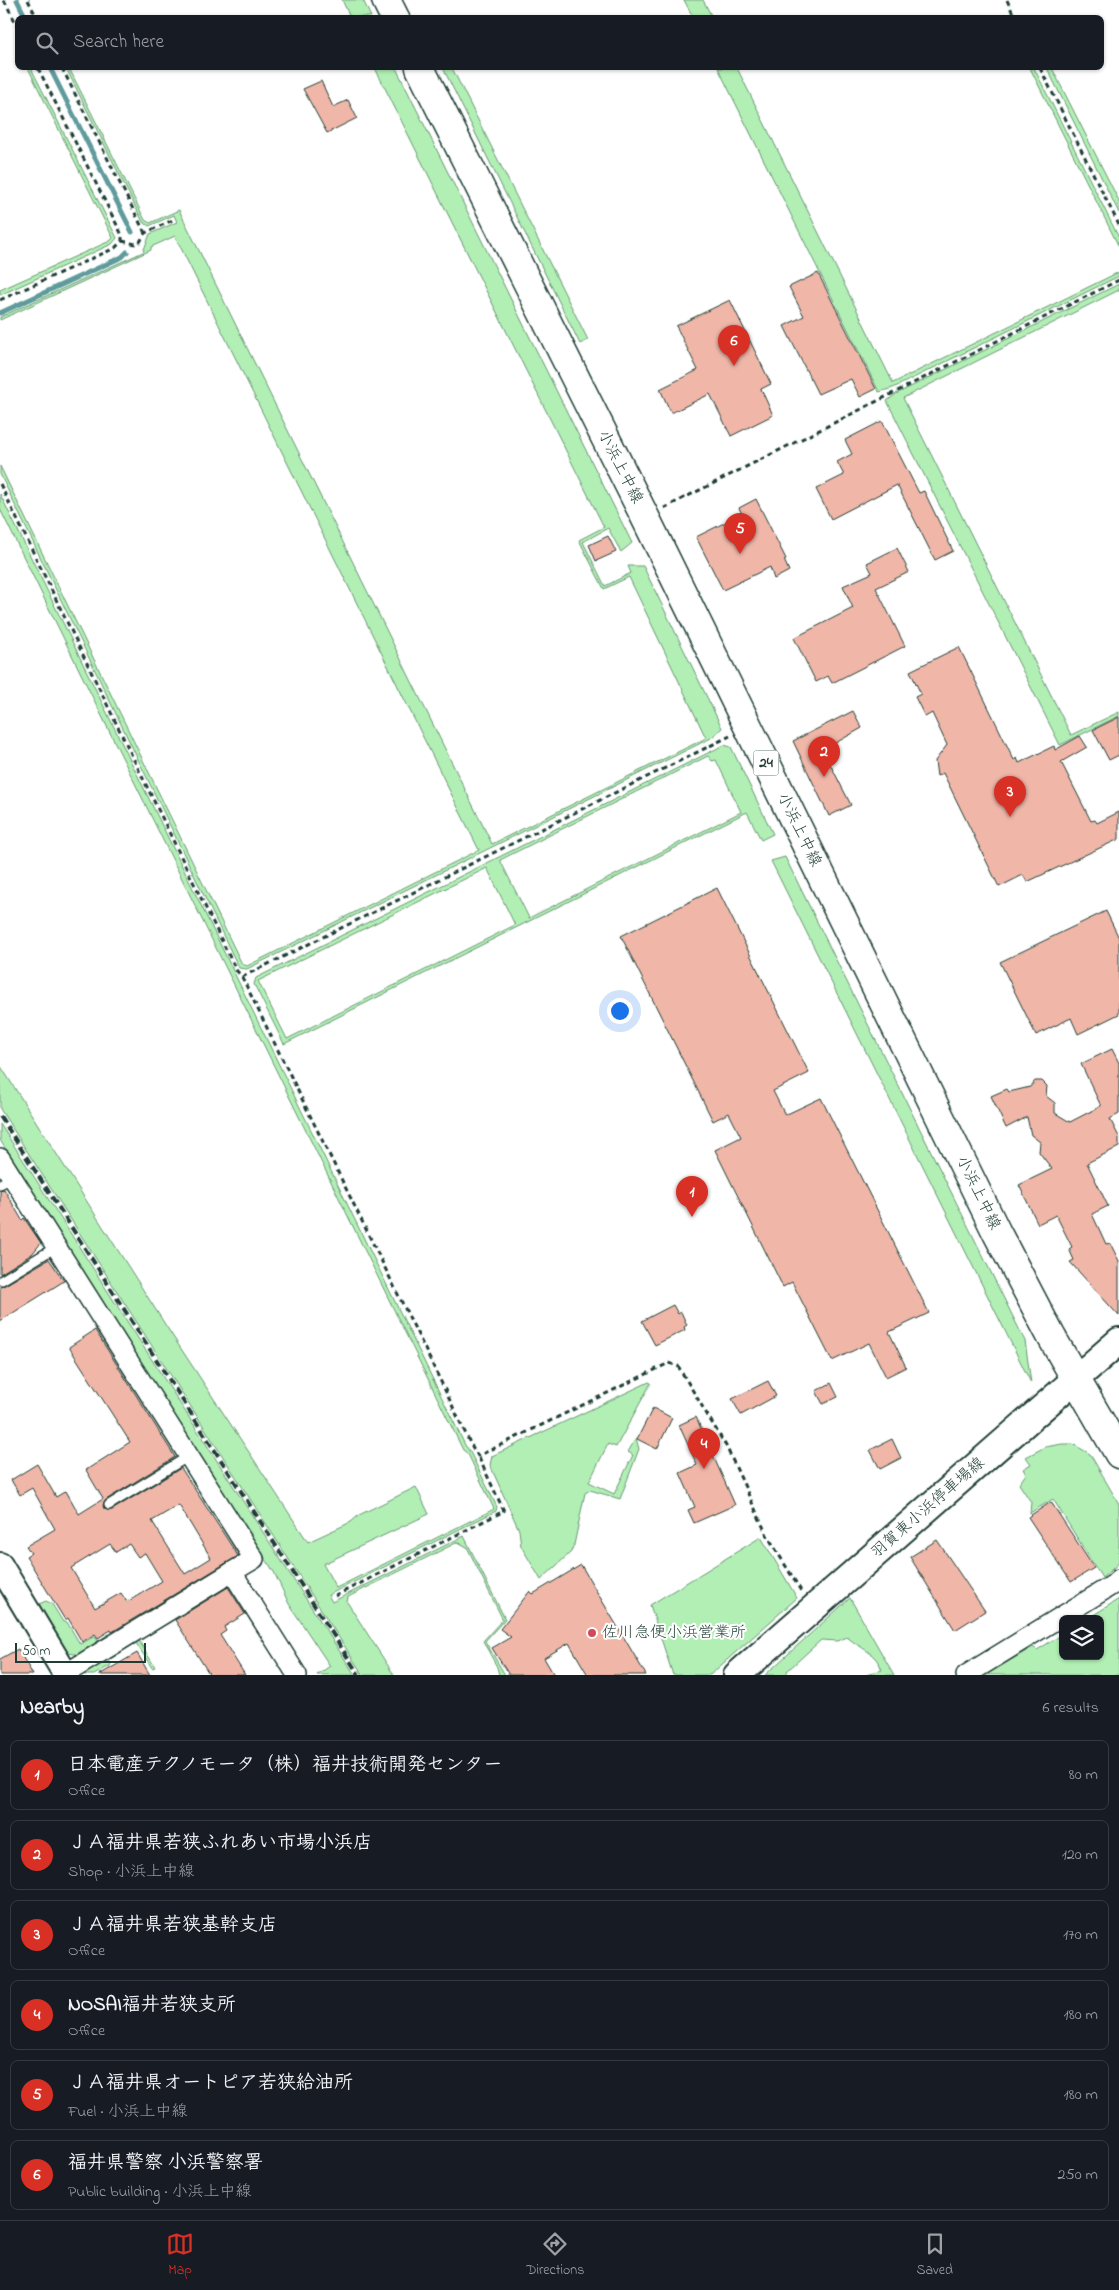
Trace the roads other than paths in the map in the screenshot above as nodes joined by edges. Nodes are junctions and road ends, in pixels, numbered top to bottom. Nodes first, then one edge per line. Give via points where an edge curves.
1 (386, 0) edge
2 (394, 15) edge
3 (421, 70) edge
4 (0, 1158) edge
5 (6, 1181) edge
6 (56, 1247) junction
7 (2, 1280) dead end
8 (1119, 1341) edge
9 (1075, 1379) junction
10 (1119, 1454) edge
11 (190, 1456) junction
12 (109, 1505) dead end
13 (0, 1565) edge
14 (232, 1572) junction
15 (1119, 1579) edge
16 (66, 1674) edge
17 (297, 1675) edge
18 (737, 1675) edge
19 (966, 1675) edge

1 - 2 main road
3 - 9 main road, 小浜上中線 / 24 via 997,1233
4 - 5 street
5 - 6 street
6 - 7 lane
6 - 11 street
8 - 9 main road, 羽賀東小浜停車場線
9 - 10 main road, 小浜上中線 / 24
9 - 18 main road, 羽賀東小浜停車場線
11 - 12 lane
11 - 14 street via 254,1559
13 - 16 street
14 - 16 street
14 - 17 street
15 - 19 street

